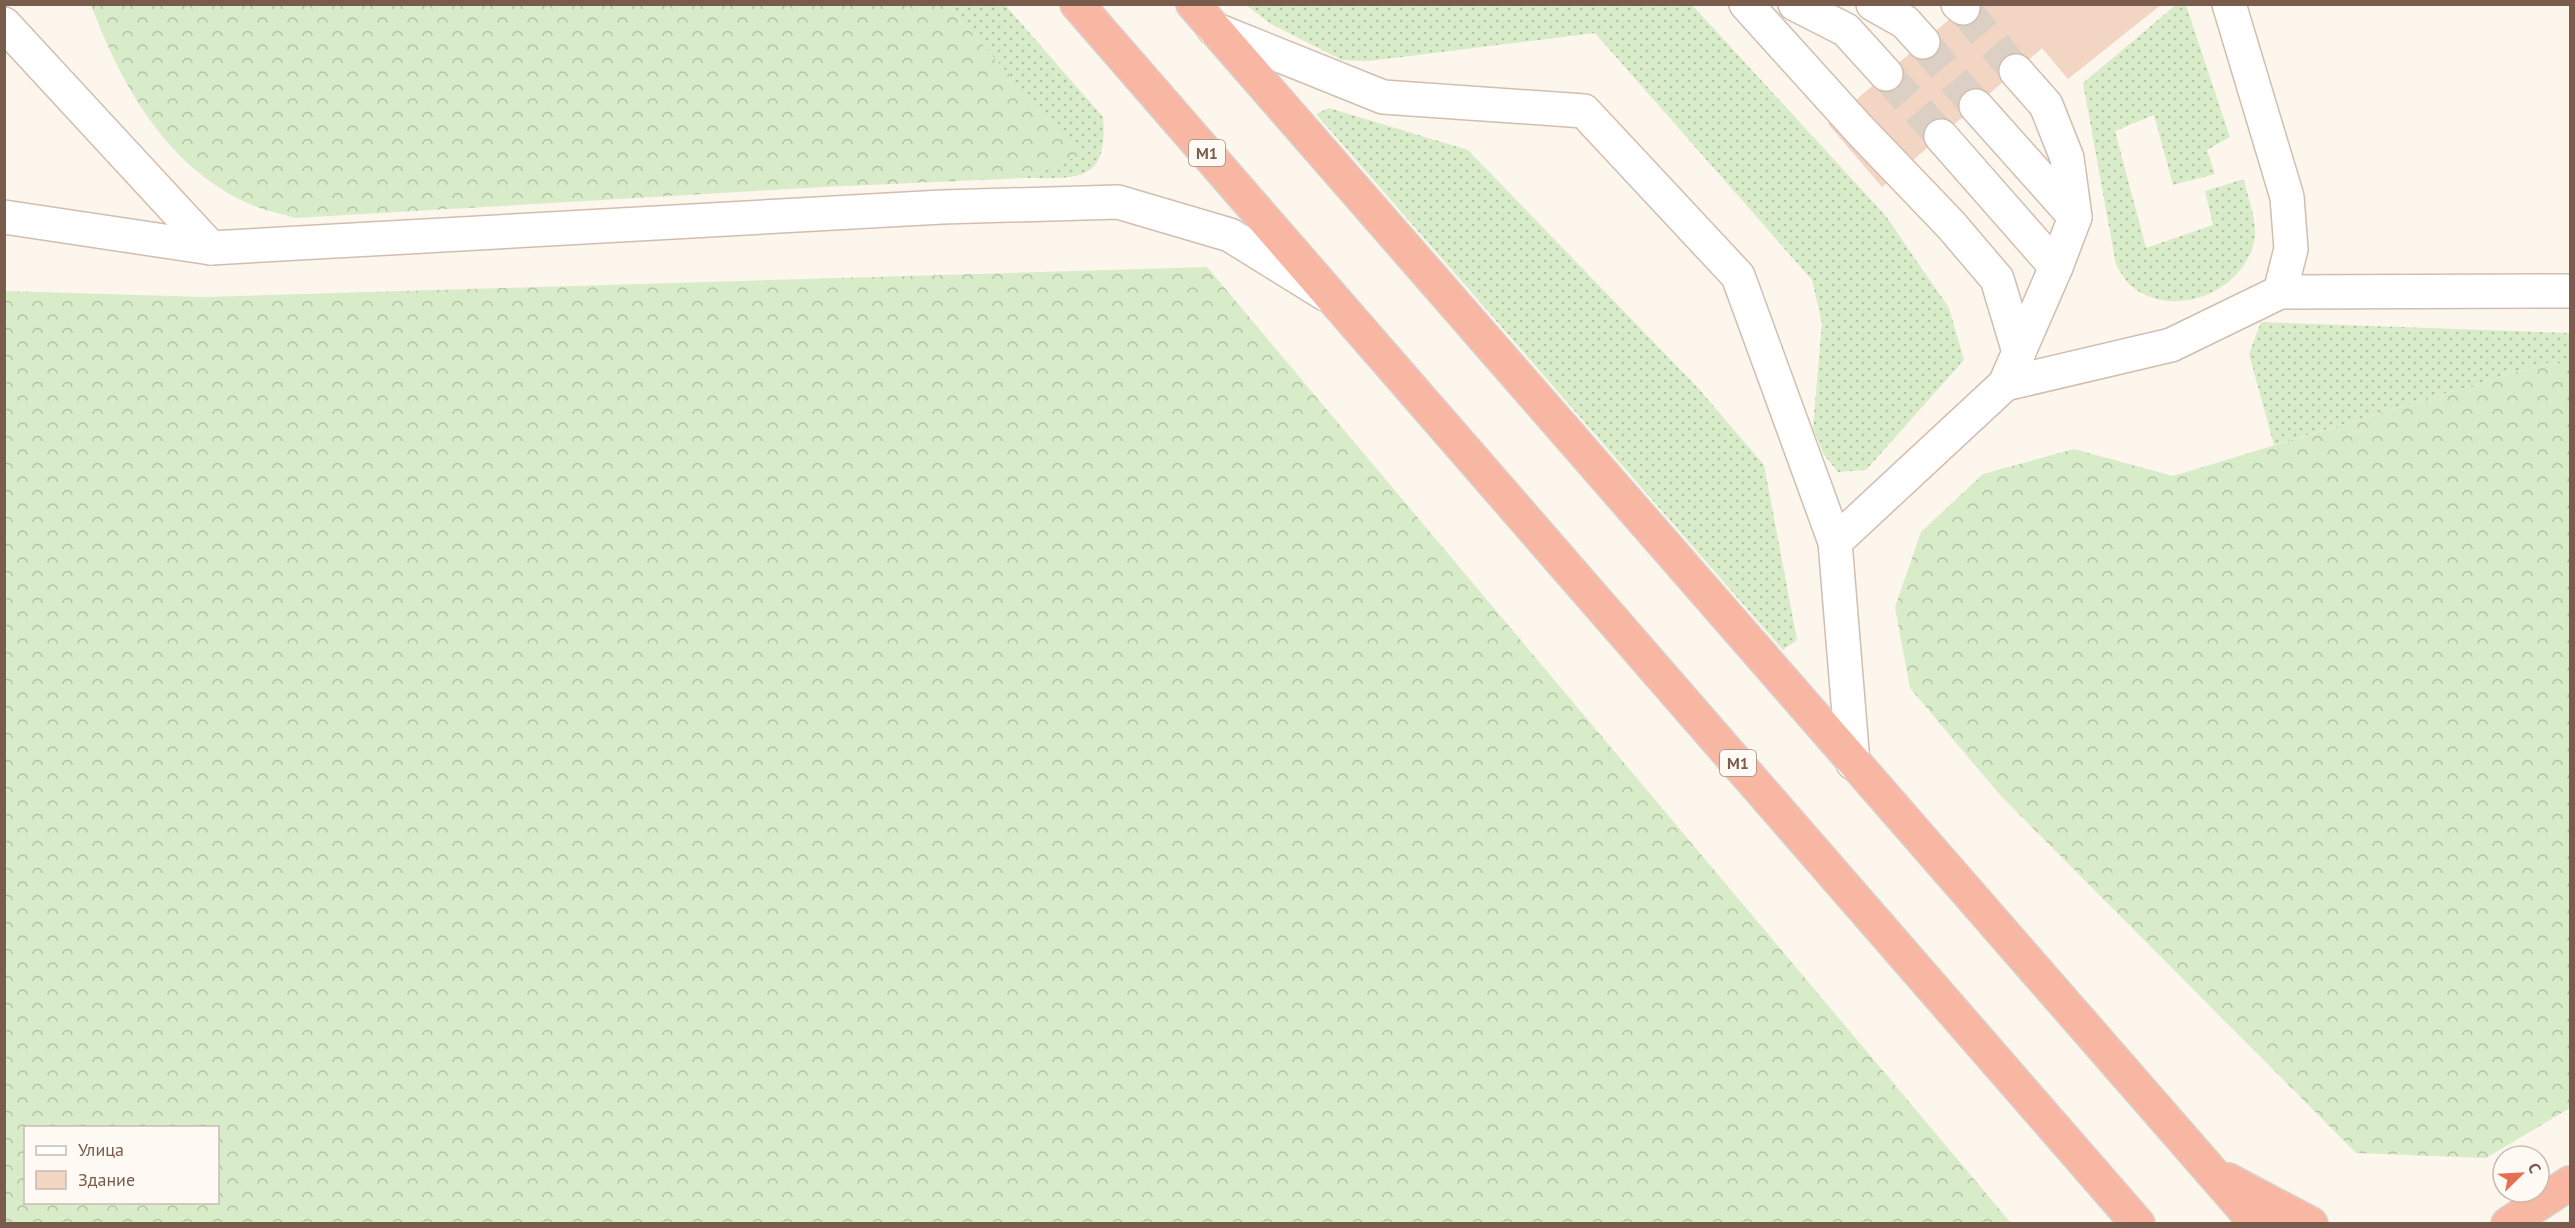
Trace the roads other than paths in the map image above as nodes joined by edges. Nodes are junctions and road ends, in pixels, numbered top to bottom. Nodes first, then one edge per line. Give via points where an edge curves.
1 (1077, 4) edge
2 (1193, 4) edge
3 (1746, 4) edge
4 (1795, 4) edge
5 (1873, 4) edge
6 (2229, 4) edge
7 (4, 24) edge
8 (1214, 29) junction
9 (1923, 42) tunnel mouth
10 (2016, 70) tunnel mouth
11 (1886, 74) tunnel mouth
12 (1976, 106) tunnel mouth
13 (1941, 136) tunnel mouth
14 (4, 217) edge
15 (2075, 217) junction
16 (211, 248) junction
17 (2056, 267) junction
18 (2571, 291) edge
19 (2280, 292) junction
20 (1337, 302) junction
21 (2019, 352) junction
22 (2005, 384) junction
23 (1835, 542) junction
24 (1853, 763) junction
25 (2211, 1171) junction
26 (2571, 1183) edge
27 (2571, 1196) edge
28 (2138, 1224) edge
29 (2257, 1224) edge
30 (2311, 1224) edge
31 (2508, 1224) edge
32 (2542, 1224) edge

1 - 20 highway, М1
2 - 8 highway
3 - 21 lane via 1997,279
4 - 11 lane via 1846,30
5 - 9 lane via 1905,22
6 - 19 lane via 2287,197 2291,249
7 - 16 lane
8 - 23 lane via 1383,97 1584,111 1738,276
8 - 24 highway
10 - 15 lane via 2046,105 2063,147
12 - 15 lane
13 - 17 lane
14 - 16 lane
15 - 17 lane
16 - 20 lane via 930,208 1118,202 1230,235
17 - 21 lane
18 - 19 lane
19 - 22 lane via 2171,345
20 - 28 highway, М1
21 - 22 lane
22 - 23 lane
23 - 24 lane
24 - 25 highway
25 - 29 highway
25 - 30 highway
26 - 31 highway
27 - 32 highway

